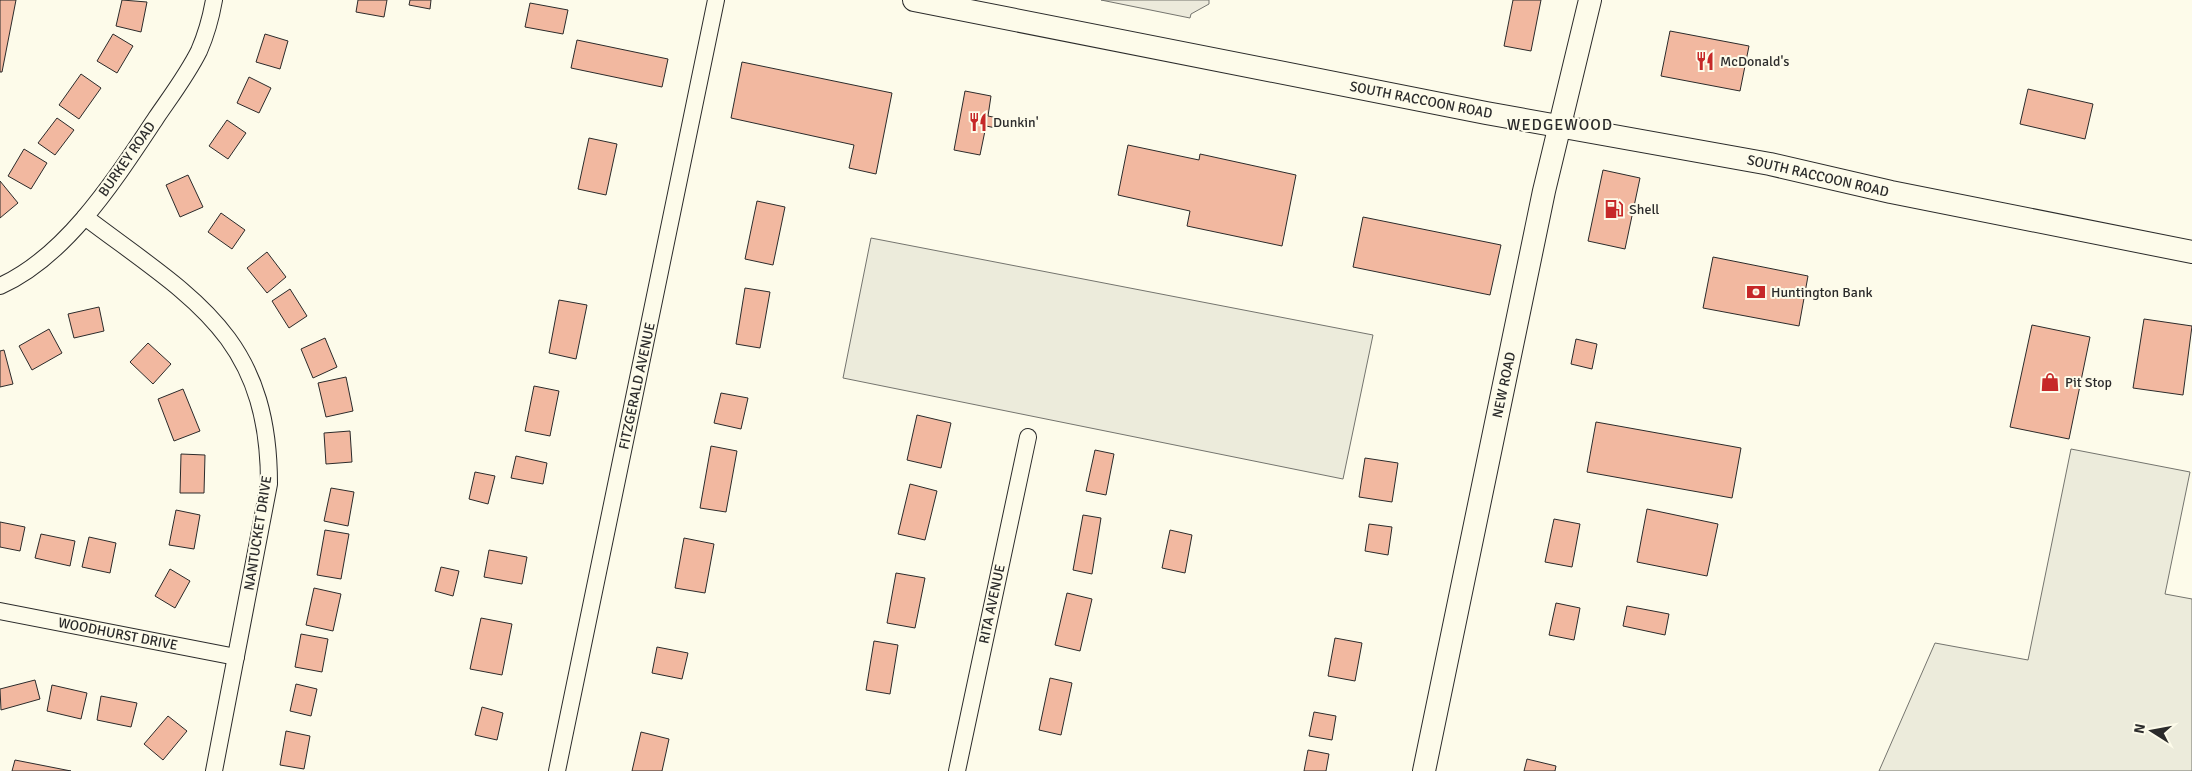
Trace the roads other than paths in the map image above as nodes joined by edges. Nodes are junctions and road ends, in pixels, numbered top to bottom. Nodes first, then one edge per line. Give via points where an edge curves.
1 (214, 0) edge
2 (716, 0) edge
3 (914, 0) edge
4 (1590, 0) edge
5 (939, 2) edge
6 (1560, 126) junction
7 (85, 218) junction
8 (2192, 252) edge
9 (0, 286) edge
10 (1028, 437) dead end
11 (0, 611) edge
12 (236, 657) junction
13 (214, 771) edge
14 (557, 771) edge
15 (957, 771) edge
16 (1424, 771) edge

1 - 7 street, BURKEY ROAD via 199,51
2 - 14 street, FITZGERALD AVENUE
3 - 5 street, SOUTH RACCOON ROAD
4 - 6 street, NEW ROAD
5 - 6 street, SOUTH RACCOON ROAD
6 - 8 street, SOUTH RACCOON ROAD via 1770,164 1891,192
6 - 16 street, NEW ROAD
7 - 9 street, BURKEY ROAD via 50,252
7 - 12 street, NANTUCKET DRIVE via 194,300 213,319 241,358 262,410 269,448 269,484
10 - 15 street, RITA AVENUE
11 - 12 street, WOODHURST DRIVE
12 - 13 street, NANTUCKET DRIVE

